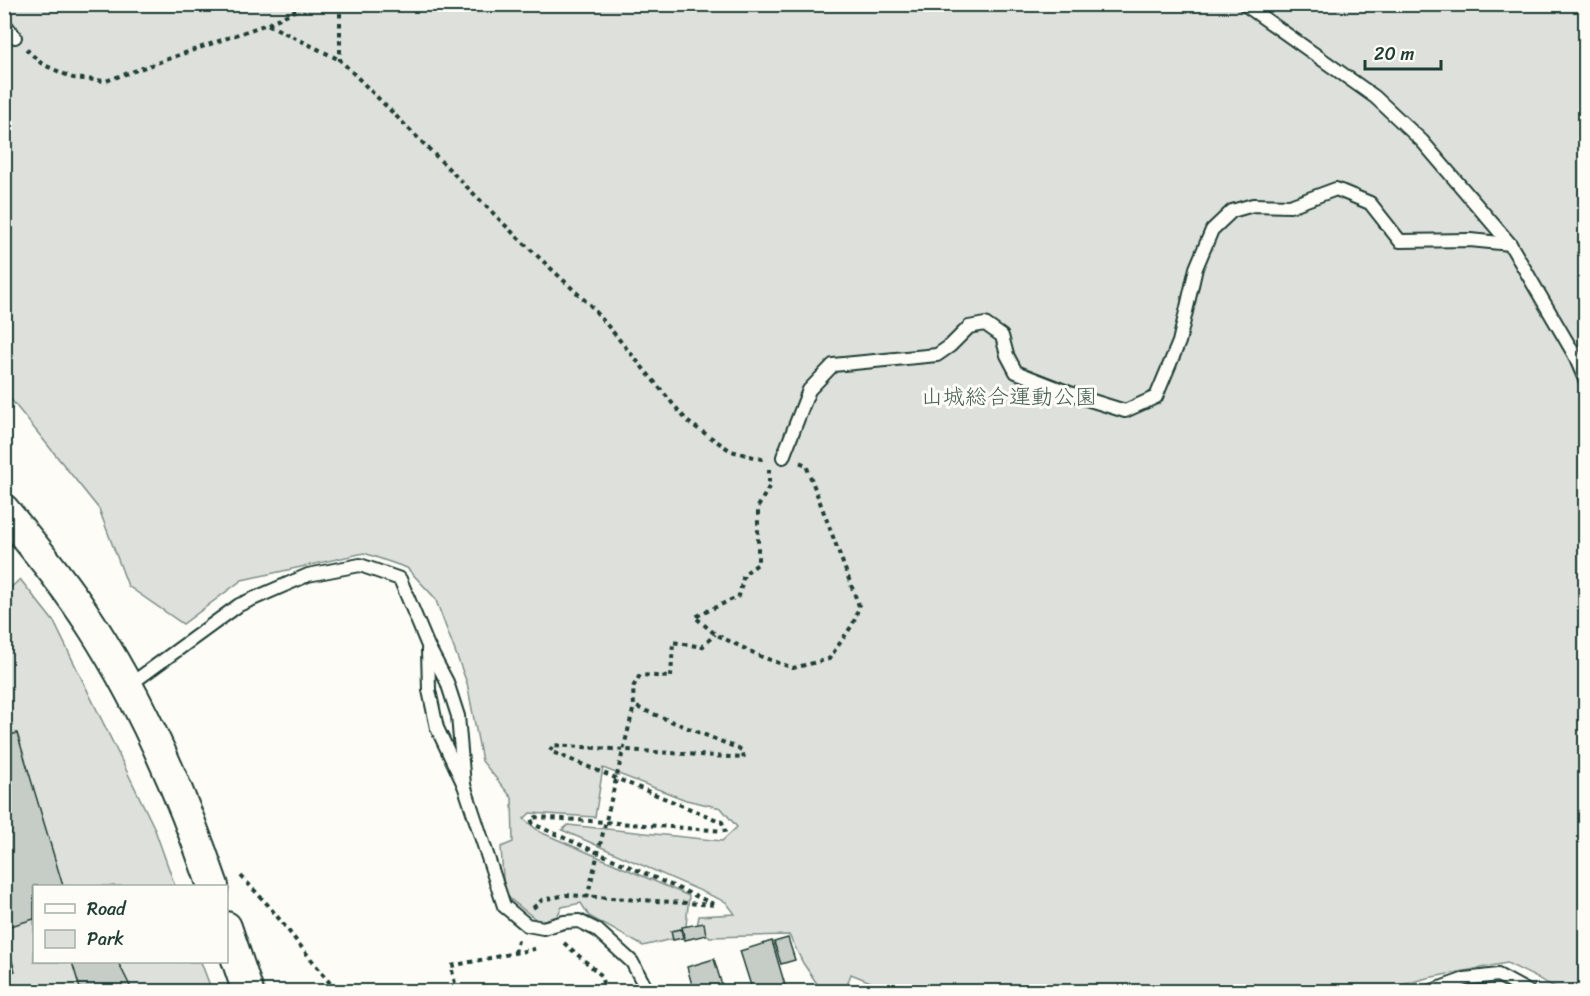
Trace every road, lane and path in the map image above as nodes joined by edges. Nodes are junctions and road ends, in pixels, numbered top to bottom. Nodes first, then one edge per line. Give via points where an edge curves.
1 (309, 4) edge
2 (340, 4) edge
3 (1244, 4) edge
4 (4, 23) edge
5 (267, 24) junction
6 (15, 38) joint
7 (340, 60) junction
8 (1510, 244) junction
9 (1586, 382) edge
10 (783, 457) joint
11 (4, 510) edge
12 (716, 634) junction
13 (428, 646) junction
14 (127, 687) junction
15 (634, 706) junction
16 (624, 749) junction
17 (616, 778) junction
18 (464, 785) junction
19 (606, 823) junction
20 (599, 852) junction
21 (241, 876) dead end
22 (213, 885) edge
23 (588, 897) junction
24 (585, 907) dead end
25 (526, 914) dead end
26 (228, 933) edge
27 (555, 945) dead end
28 (545, 947) dead end
29 (248, 992) edge
30 (337, 992) edge
31 (457, 992) edge
32 (605, 992) edge
33 (648, 992) edge
34 (1429, 992) edge
35 (1528, 992) edge

1 - 5 path
2 - 7 path
3 - 8 lane via 1375,97 1422,141
4 - 6 lane
5 - 6 path via 106,81 73,78 42,64
5 - 7 path
7 - 12 path via 592,307 688,422 730,451 769,459 769,487 758,507 758,564 744,574 739,596 695,617
8 - 9 lane
8 - 10 lane via 1400,241 1370,203 1336,189 1290,206 1253,205 1232,211 1212,230 1196,268 1179,342 1156,397 1125,411 1016,372 1002,336 985,324 969,327 937,355 833,365 809,390
10 - 12 path via 806,465 859,606 853,624 829,659 793,668
11 - 14 street via 52,568 93,627
12 - 15 path via 702,647 673,642 671,677 640,675 633,687
13 - 14 lane via 400,579 360,565 308,575 239,605
13 - 18 lane via 447,682 458,716
13 - 18 lane via 429,690 437,728
14 - 22 street via 178,794
15 - 16 path
15 - 16 path via 742,750 744,758
16 - 17 path
16 - 17 path via 553,745 550,751
17 - 19 path
17 - 19 path via 722,822 725,831
18 - 33 lane via 504,906 527,925 543,927 579,921 597,930 632,962
19 - 20 path
19 - 20 path via 531,819 533,824
20 - 23 path
20 - 23 path via 716,905
21 - 30 path
23 - 24 path
23 - 25 path via 566,895 542,900
26 - 29 street
27 - 32 path via 565,942 601,975
28 - 31 path via 451,966
34 - 35 lane via 1466,979 1498,975

